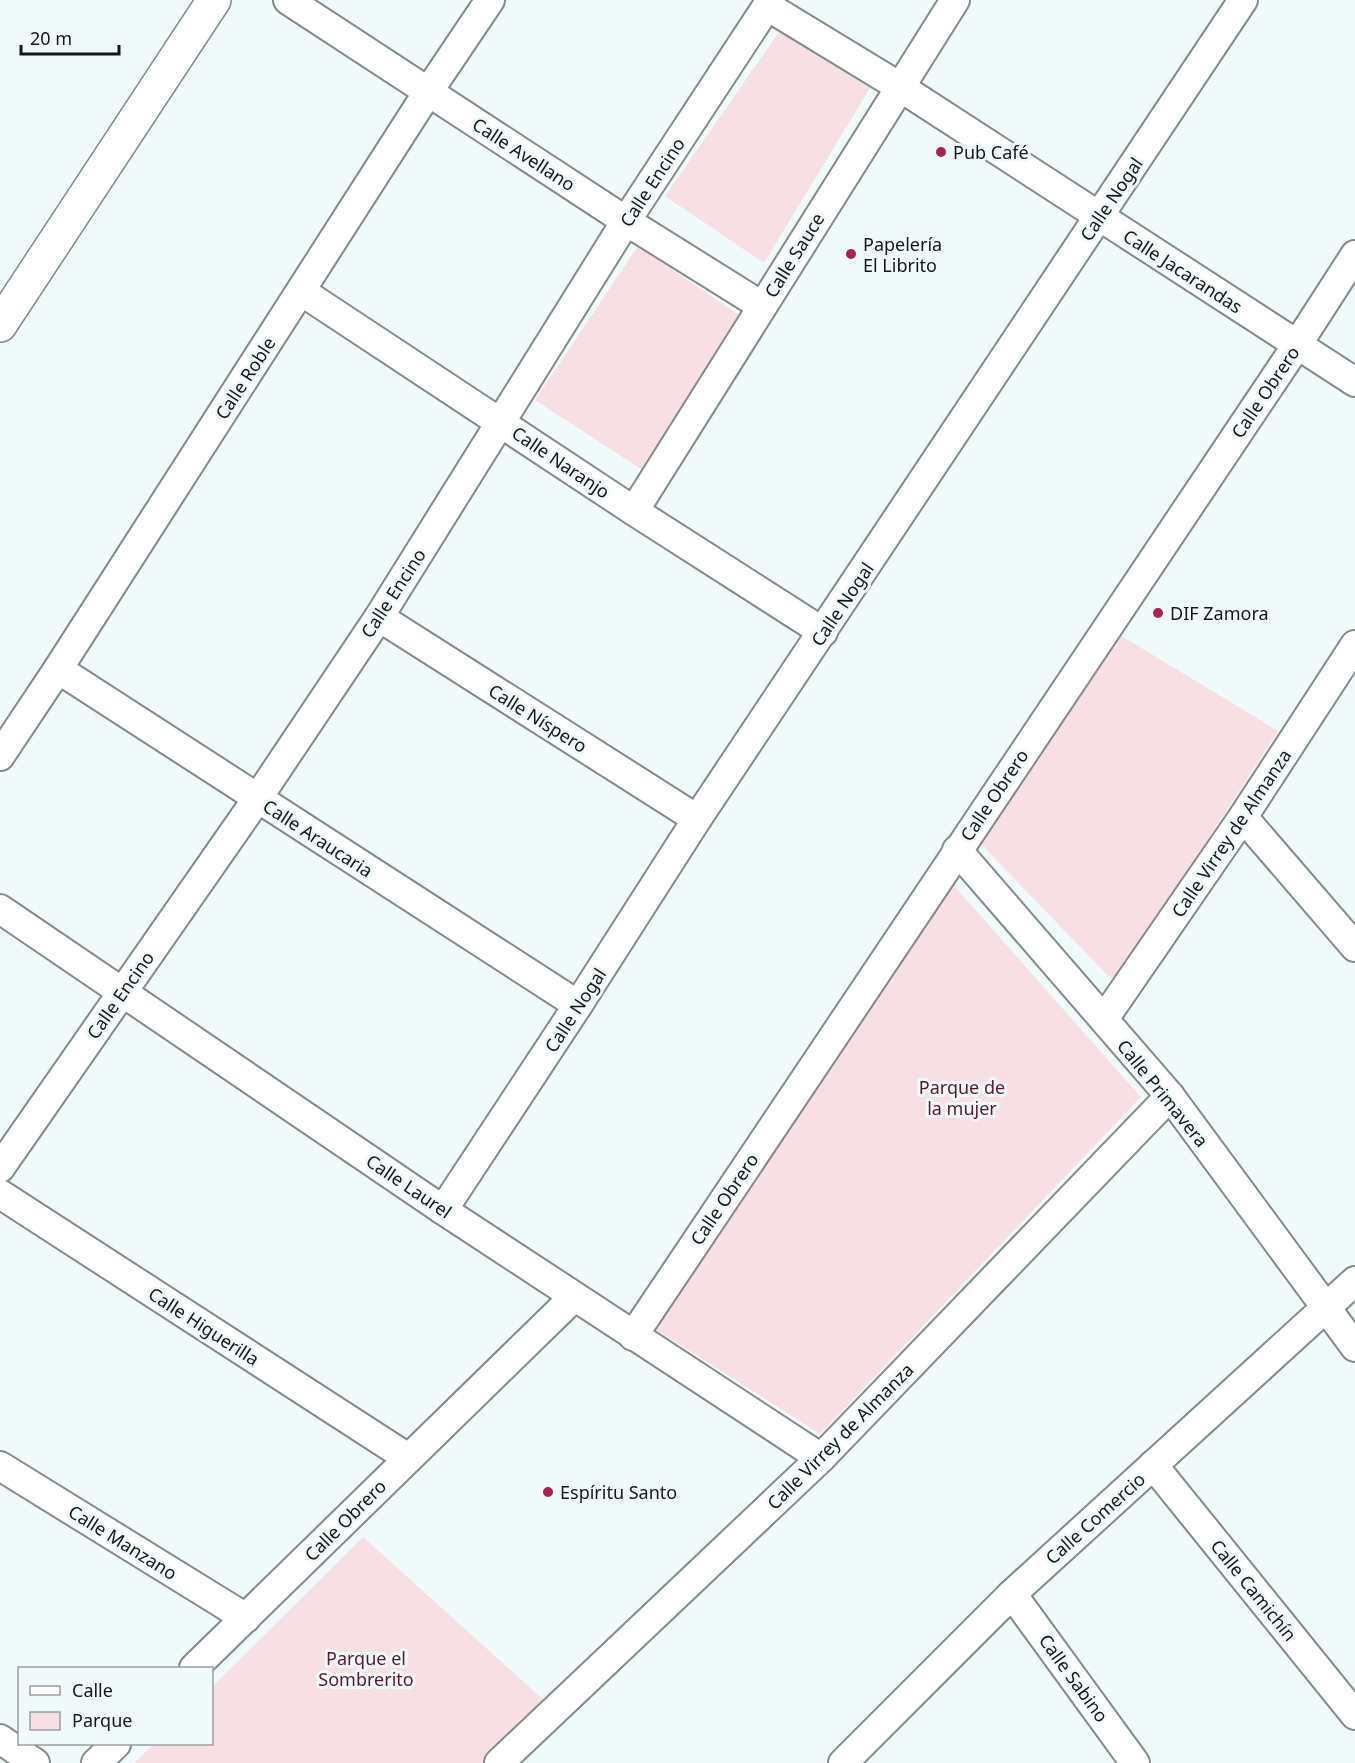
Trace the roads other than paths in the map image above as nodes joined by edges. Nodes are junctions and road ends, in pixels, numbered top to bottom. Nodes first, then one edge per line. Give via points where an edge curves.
1 (213, 0) edge
2 (288, 0) edge
3 (490, 0) edge
4 (955, 0) edge
5 (1244, 0) edge
6 (769, 3) edge
7 (900, 87) junction
8 (428, 92) junction
9 (1100, 216) junction
10 (626, 221) junction
11 (1355, 255) edge
12 (301, 291) junction
13 (762, 306) junction
14 (0, 325) edge
15 (1297, 345) junction
16 (1355, 382) edge
17 (501, 422) junction
18 (634, 511) junction
19 (379, 617) junction
20 (823, 632) junction
21 (1355, 645) edge
22 (58, 669) junction
23 (0, 756) edge
24 (257, 799) junction
25 (1244, 817) junction
26 (697, 819) junction
27 (957, 850) junction
28 (0, 909) edge
29 (1355, 947) edge
30 (122, 993) junction
31 (578, 1005) junction
32 (1104, 1019) junction
33 (1170, 1096) junction
34 (0, 1168) edge
35 (0, 1194) edge
36 (443, 1210) junction
37 (1355, 1281) edge
38 (574, 1297) junction
39 (1326, 1310) junction
40 (633, 1336) junction
41 (1355, 1347) edge
42 (408, 1458) junction
43 (821, 1458) junction
44 (0, 1466) edge
45 (1153, 1466) junction
46 (1012, 1594) junction
47 (246, 1618) junction
48 (195, 1667) edge
49 (1355, 1714) edge
50 (0, 1739) edge
51 (114, 1745) edge
52 (35, 1763) edge
53 (96, 1763) edge
54 (499, 1763) edge
55 (843, 1763) edge
56 (1135, 1763) edge

1 - 14 street
2 - 8 street, Calle Avellano
3 - 8 street, Calle Roble
4 - 7 street, Calle Sauce
5 - 9 street, Calle Nogal
6 - 7 street, Calle Jacarandas
6 - 10 street, Calle Encino
7 - 9 street, Calle Jacarandas
7 - 13 street, Calle Sauce
8 - 10 street, Calle Avellano
8 - 12 street, Calle Roble
9 - 15 street, Calle Jacarandas
9 - 20 street, Calle Nogal
10 - 13 street, Calle Avellano
10 - 17 street, Calle Encino
11 - 15 street, Calle Obrero
12 - 17 street, Calle Naranjo
12 - 22 street, Calle Roble
13 - 18 street, Calle Sauce
15 - 16 street, Calle Jacarandas
15 - 27 street, Calle Obrero
17 - 18 street, Calle Naranjo
17 - 19 street, Calle Encino
18 - 20 street, Calle Naranjo
19 - 24 street, Calle Encino
19 - 26 street, Calle Níspero
20 - 26 street, Calle Nogal
21 - 25 street, Calle Virrey de Almanza
22 - 23 street, Calle Roble
22 - 24 street, Calle Araucaria
24 - 30 street, Calle Encino
24 - 31 street, Calle Araucaria
25 - 29 street
25 - 32 street, Calle Virrey de Almanza
26 - 31 street, Calle Nogal
27 - 32 street, Calle Primavera
27 - 40 street, Calle Obrero
28 - 30 street, Calle Laurel
30 - 34 street, Calle Encino
30 - 36 street, Calle Laurel
31 - 36 street, Calle Nogal
32 - 33 street, Calle Primavera
33 - 39 street, Calle Primavera
33 - 43 street, Calle Virrey de Almanza
35 - 42 street, Calle Higuerilla
36 - 38 street, Calle Laurel
37 - 39 street, Calle Comercio
38 - 40 street, Calle Laurel
38 - 42 street, Calle Obrero
39 - 41 street, Calle Primavera
39 - 45 street, Calle Comercio
40 - 43 street, Calle Laurel
42 - 47 street, Calle Obrero
43 - 54 street, Calle Virrey de Almanza
44 - 47 street, Calle Manzano
45 - 46 street, Calle Comercio
45 - 49 street, Calle Camichín
46 - 55 street, Calle Comercio
46 - 56 street, Calle Sabino
47 - 48 street, Calle Obrero
50 - 52 street
51 - 53 street

